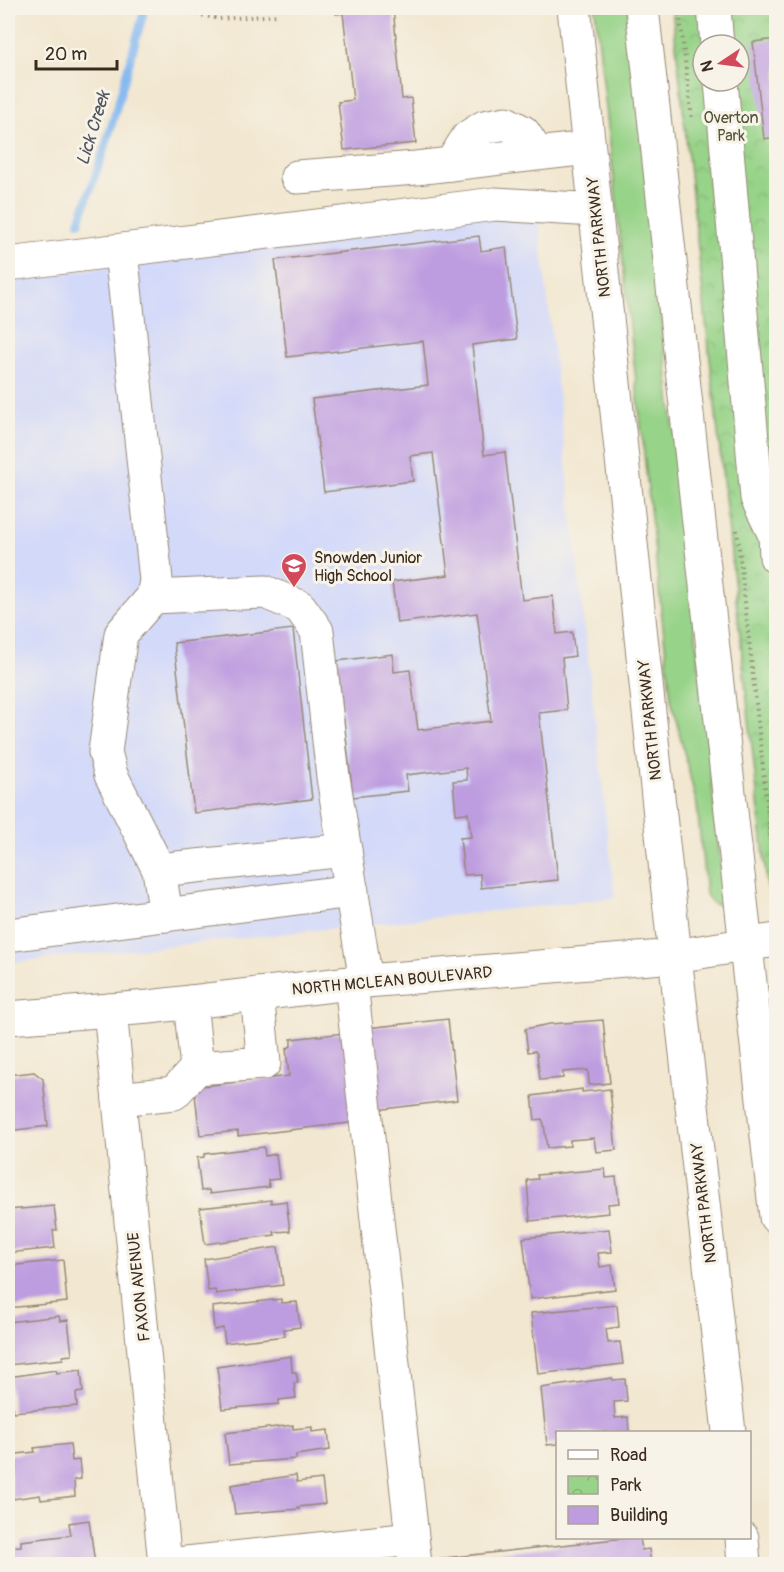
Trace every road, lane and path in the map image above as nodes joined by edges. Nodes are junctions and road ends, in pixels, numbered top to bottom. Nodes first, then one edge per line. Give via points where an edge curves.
1 (167, 8) edge
2 (573, 8) edge
3 (642, 8) edge
4 (714, 8) edge
5 (279, 15) dead end
6 (716, 33) edge
7 (722, 93) edge
8 (588, 148) junction
9 (297, 177) dead end
10 (595, 210) junction
11 (120, 251) junction
12 (8, 264) edge
13 (776, 542) edge
14 (153, 597) junction
15 (345, 850) junction
16 (159, 870) junction
17 (352, 891) junction
18 (166, 915) junction
19 (8, 935) edge
20 (761, 942) edge
21 (675, 956) junction
22 (358, 982) junction
23 (257, 994) junction
24 (190, 1002) junction
25 (110, 1010) junction
26 (8, 1018) edge
27 (197, 1068) junction
28 (119, 1099) junction
29 (777, 1217) edge
30 (729, 1431) edge
31 (742, 1539) edge
32 (413, 1552) edge
33 (165, 1564) edge
34 (177, 1564) edge
35 (744, 1564) edge

1 - 5 path via 219,19
2 - 8 main road, NORTH PARKWAY
3 - 20 main road
4 - 6 main road
7 - 13 main road via 757,498
8 - 9 main road
8 - 10 main road, NORTH PARKWAY
10 - 11 main road via 495,204
10 - 21 main road, NORTH PARKWAY
11 - 12 main road
11 - 14 main road via 156,580
14 - 15 main road via 265,592 300,607 317,631
14 - 16 main road via 121,634 105,752 111,774
15 - 16 main road
15 - 17 main road
16 - 18 main road
17 - 18 main road
17 - 22 main road
18 - 19 main road
20 - 21 main road, NORTH MCLEAN BOULEVARD
20 - 29 main road
21 - 22 main road, NORTH MCLEAN BOULEVARD
21 - 30 main road, NORTH PARKWAY
22 - 23 main road, NORTH MCLEAN BOULEVARD
22 - 32 main road
23 - 24 main road, NORTH MCLEAN BOULEVARD
23 - 27 main road via 264,1063
24 - 25 main road, NORTH MCLEAN BOULEVARD
24 - 27 main road
25 - 26 main road, NORTH MCLEAN BOULEVARD
25 - 28 main road, FAXON AVENUE
27 - 28 main road via 174,1093
28 - 33 main road, FAXON AVENUE
31 - 35 main road
32 - 34 main road

